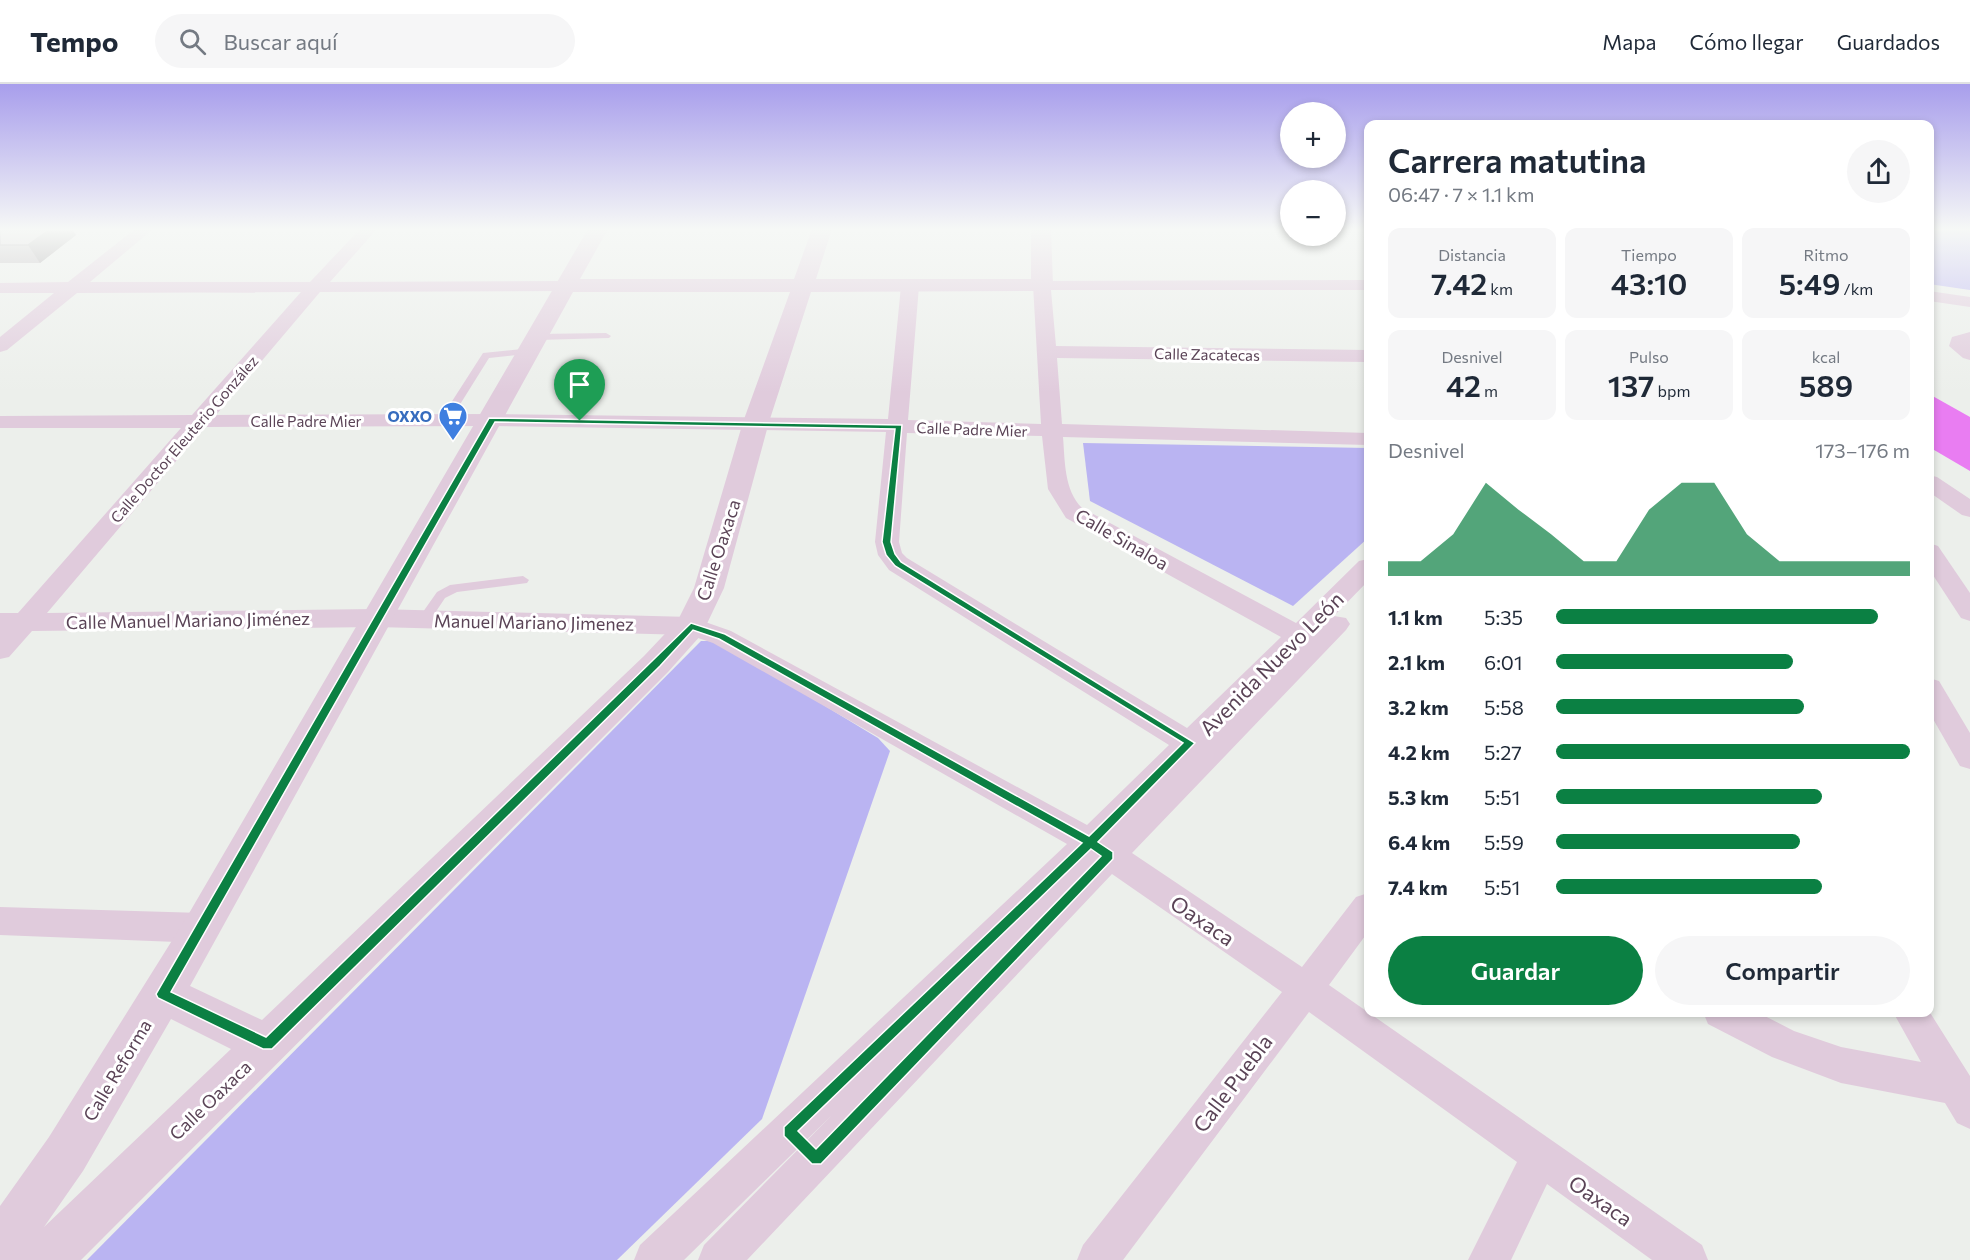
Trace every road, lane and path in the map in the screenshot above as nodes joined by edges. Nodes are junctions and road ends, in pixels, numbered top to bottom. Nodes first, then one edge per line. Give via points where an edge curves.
1 (76, 284) edge
2 (1019, 284) edge
3 (1042, 284) edge
4 (1316, 284) edge
5 (803, 285) junction
6 (1364, 285) edge
7 (316, 286) junction
8 (567, 286) junction
9 (910, 286) junction
10 (0, 288) edge
11 (70, 289) junction
12 (1934, 297) edge
13 (1970, 302) edge
14 (606, 336) dead end
15 (1970, 338) edge
16 (535, 344) junction
17 (0, 346) edge
18 (1047, 352) junction
19 (1970, 354) edge
20 (1364, 356) edge
21 (445, 420) junction
22 (492, 420) junction
23 (0, 422) edge
24 (201, 422) junction
25 (756, 423) junction
26 (899, 426) junction
27 (1053, 432) junction
28 (1364, 439) edge
29 (1934, 486) edge
30 (1970, 510) edge
31 (1934, 558) edge
32 (1364, 576) edge
33 (523, 580) dead end
34 (1354, 598) edge
35 (1970, 612) edge
36 (376, 618) junction
37 (424, 620) junction
38 (12, 622) edge
39 (691, 626) junction
40 (1307, 638) junction
41 (0, 650) edge
42 (1934, 697) edge
43 (1198, 749) junction
44 (1970, 758) edge
45 (1100, 849) junction
46 (1364, 912) edge
47 (0, 921) edge
48 (202, 928) junction
49 (1304, 988) junction
50 (162, 994) junction
51 (1730, 1017) edge
52 (1913, 1017) edge
53 (267, 1044) junction
54 (886, 1062) junction
55 (1963, 1098) edge
56 (788, 1131) junction
57 (1540, 1157) junction
58 (816, 1159) junction
59 (693, 1223) junction
60 (0, 1248) edge
61 (723, 1259) edge
62 (46, 1260) edge
63 (655, 1260) edge
64 (1098, 1260) edge
65 (1489, 1260) edge
66 (1687, 1260) edge

1 - 11 street
2 - 9 street
3 - 18 street, Calle Sinaloa
4 - 6 street
5 - 8 street
5 - 9 street
5 - 25 street, Calle Oaxaca
7 - 8 street
7 - 11 street
7 - 24 street, Calle Doctor Eleuterio González
8 - 16 street, Calle Reforma
9 - 26 street
10 - 11 street
11 - 17 street
12 - 13 street
14 - 16 lane
15 - 19 street via 1959,341 1959,346
16 - 21 lane via 486,355
16 - 22 street, Calle Reforma
18 - 20 street, Calle Zacatecas
18 - 27 street, Calle Sinaloa
21 - 22 street, Calle Padre Mier
21 - 24 street, Calle Padre Mier
22 - 25 street, Calle Padre Mier
22 - 36 street, Calle Reforma
23 - 24 street, Calle Padre Mier
24 - 38 street, Calle Doctor Eleuterio González
25 - 26 street, Calle Padre Mier
25 - 39 street, Calle Oaxaca via 709,588
26 - 27 street, Calle Padre Mier
26 - 43 street via 887,542 890,555 898,564
27 - 28 street, Calle Padre Mier
27 - 40 street, Calle Sinaloa via 1057,484 1066,506 1074,514
29 - 30 street
31 - 35 street
32 - 34 street, Avenida Nuevo León
33 - 37 lane via 454,588 441,595
34 - 40 street, Avenida Nuevo León
36 - 37 street, Manuel Mariano Jimenez
36 - 38 street, Calle Manuel Mariano Jiménez
36 - 48 street, Calle Reforma
37 - 39 street, Manuel Mariano Jimenez
38 - 41 street, Calle Doctor Eleuterio González
39 - 45 street, Oaxaca via 722,637
39 - 53 street, Calle Oaxaca
40 - 43 street, Avenida Nuevo León
42 - 44 street
43 - 45 street, Avenida Nuevo León
45 - 49 street, Oaxaca
45 - 54 street, Avenida Nuevo León
46 - 49 street, Calle Puebla
47 - 48 street
48 - 50 street, Calle Reforma
49 - 57 street, Oaxaca
49 - 64 street, Calle Puebla
50 - 53 street
50 - 60 street, Calle Reforma via 66,1154
51 - 55 street via 1785,1045 1841,1065
52 - 55 street
53 - 62 street, Calle Oaxaca
54 - 56 street
54 - 58 street
56 - 58 street
56 - 59 street
57 - 65 street
57 - 66 street, Oaxaca
58 - 61 street
59 - 61 street
59 - 63 street

